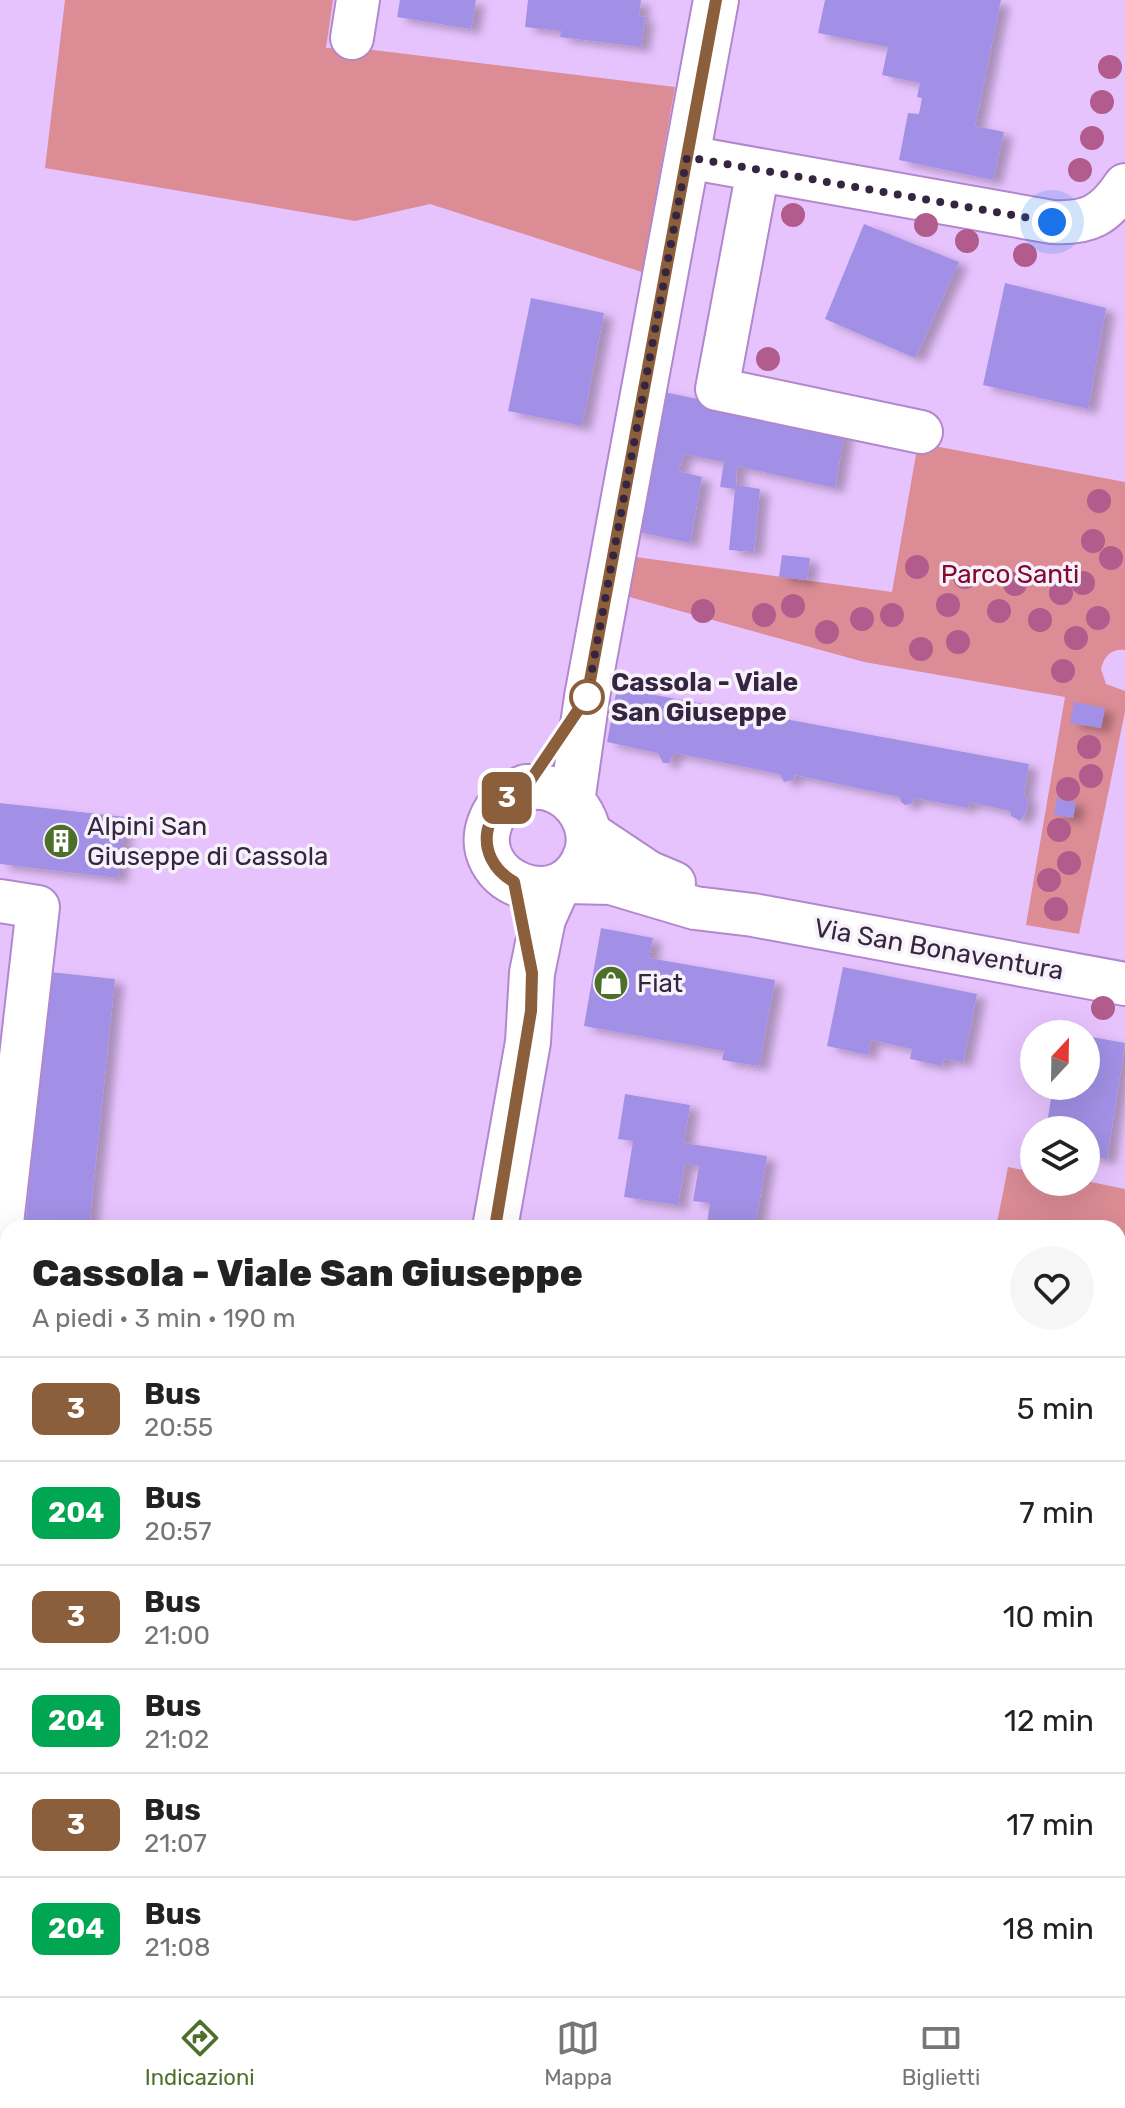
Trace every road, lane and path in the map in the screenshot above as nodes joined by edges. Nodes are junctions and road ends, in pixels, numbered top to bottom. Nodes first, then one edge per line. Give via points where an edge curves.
1 (716, 0) edge
2 (687, 157) junction
3 (758, 170) junction
4 (1125, 185) edge
5 (921, 432) dead end
6 (587, 697) junction
7 (526, 787) junction
8 (580, 817) junction
9 (514, 882) junction
10 (562, 885) junction
11 (0, 901) edge
12 (753, 915) junction
13 (532, 973) junction
14 (1125, 984) edge
15 (2, 1220) edge
16 (496, 1220) edge

1 - 2 main road
2 - 3 street
2 - 6 main road
3 - 4 street via 1066,223 1105,211
3 - 5 street via 717,389
6 - 7 main road
6 - 8 main road
7 - 8 main road via 561,792
7 - 9 main road via 493,814 486,842 494,865
8 - 10 main road via 587,852 580,868
8 - 12 street, Via San Bonaventura via 648,872
9 - 10 main road via 544,890
9 - 13 main road
10 - 12 street, Via San Bonaventura via 611,883 695,908
10 - 13 main road via 543,919
11 - 15 street via 38,907
12 - 14 street, Via San Bonaventura
13 - 16 main road via 528,1042

